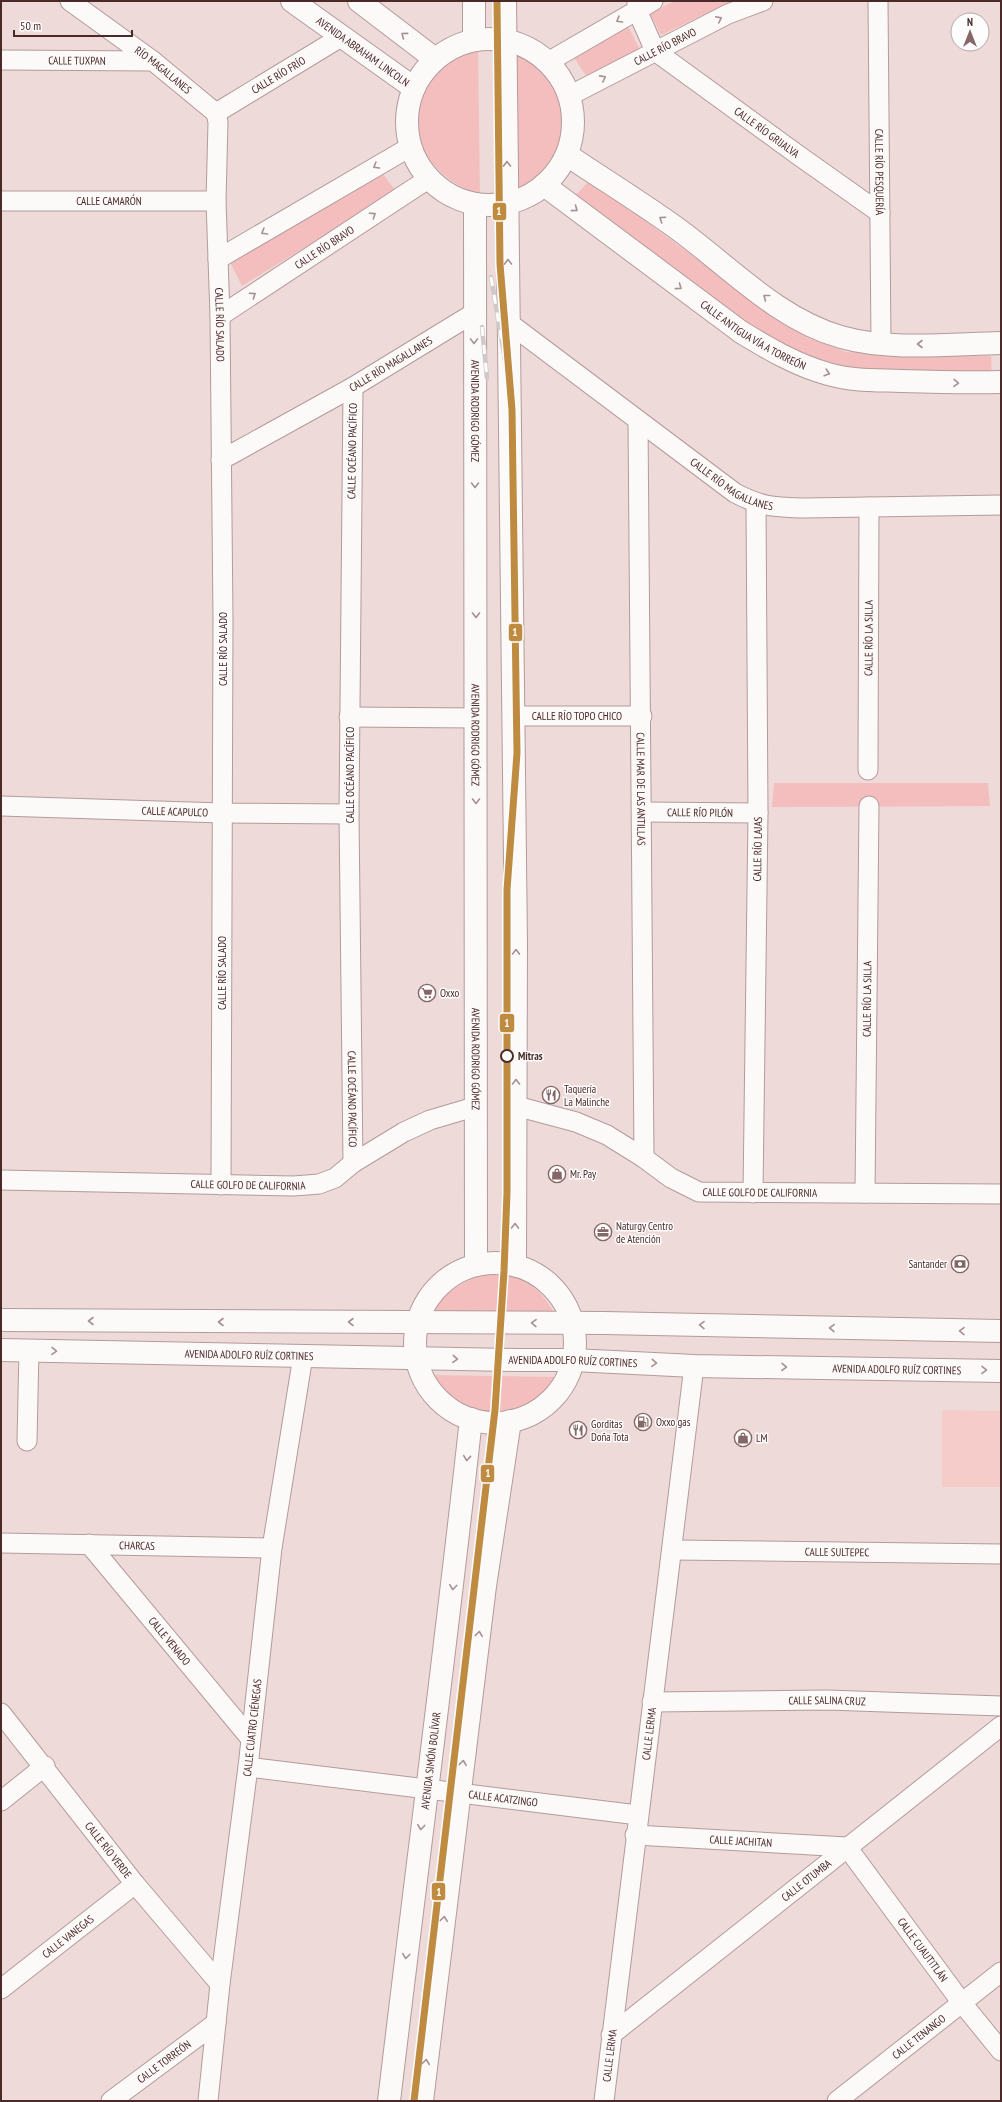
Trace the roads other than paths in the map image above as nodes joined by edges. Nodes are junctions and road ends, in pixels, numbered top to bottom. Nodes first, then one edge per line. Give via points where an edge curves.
1 (70, 1) edge
2 (292, 1) edge
3 (359, 1) edge
4 (474, 1) edge
5 (505, 1) edge
6 (759, 1) edge
7 (763, 1) edge
8 (878, 1) edge
9 (642, 4) edge
10 (341, 37) junction
11 (474, 40) junction
12 (505, 40) junction
13 (655, 51) junction
14 (435, 59) junction
15 (1, 60) edge
16 (153, 61) junction
17 (548, 62) junction
18 (414, 88) junction
19 (569, 96) junction
20 (216, 113) junction
21 (410, 147) junction
22 (566, 155) junction
23 (428, 178) junction
24 (544, 185) junction
25 (216, 201) junction
26 (1, 202) edge
27 (508, 203) junction
28 (475, 204) junction
29 (880, 213) junction
30 (218, 259) junction
31 (474, 313) junction
32 (220, 316) junction
33 (509, 323) junction
34 (1001, 343) edge
35 (881, 344) junction
36 (1001, 382) edge
37 (353, 387) junction
38 (638, 421) junction
39 (221, 460) junction
40 (756, 504) junction
41 (1001, 506) edge
42 (869, 507) junction
43 (513, 716) junction
44 (642, 716) junction
45 (350, 717) junction
46 (476, 718) junction
47 (868, 770) dead end
48 (1, 806) edge
49 (869, 806) dead end
50 (642, 812) junction
51 (222, 813) junction
52 (758, 813) junction
53 (350, 814) junction
54 (516, 1106) junction
55 (474, 1107) junction
56 (644, 1158) junction
57 (353, 1163) junction
58 (1, 1180) edge
59 (221, 1185) junction
60 (753, 1193) junction
61 (865, 1193) junction
62 (1001, 1194) edge
63 (476, 1265) junction
64 (515, 1265) junction
65 (1, 1320) edge
66 (375, 1322) junction
67 (418, 1322) junction
68 (573, 1324) junction
69 (1001, 1331) edge
70 (1, 1350) edge
71 (29, 1350) junction
72 (302, 1356) junction
73 (372, 1357) junction
74 (416, 1357) junction
75 (573, 1360) junction
76 (694, 1366) junction
77 (1001, 1371) edge
78 (471, 1419) junction
79 (510, 1421) junction
80 (27, 1441) dead end
81 (1, 1543) edge
82 (89, 1544) junction
83 (272, 1548) junction
84 (672, 1550) junction
85 (1001, 1554) edge
86 (652, 1702) junction
87 (1001, 1706) edge
88 (1, 1713) edge
89 (1001, 1726) edge
90 (250, 1738) junction
91 (45, 1766) junction
92 (248, 1767) junction
93 (426, 1790) junction
94 (459, 1794) junction
95 (1, 1801) edge
96 (638, 1815) junction
97 (635, 1835) junction
98 (847, 1847) junction
99 (135, 1884) junction
100 (1001, 1972) edge
101 (220, 1984) junction
102 (1, 1989) edge
103 (962, 2003) junction
104 (216, 2023) junction
105 (611, 2035) junction
106 (1001, 2051) edge
107 (111, 2101) edge
108 (208, 2101) edge
109 (389, 2101) edge
110 (422, 2101) edge
111 (604, 2101) edge
112 (837, 2101) edge

1 - 16 street, RÍO MAGALLANES
2 - 10 main road, AVENIDA ABRAHAM LINCOLN
14 -> 3 main road
4 - 11 main road
5 - 12 main road
6 - 7 street, CALLE RÍO BRAVO
13 -> 6 street, CALLE RÍO BRAVO
8 - 29 street, CALLE RÍO PESQUERÍA
9 - 13 street
9 -> 17 street
10 - 18 main road, AVENIDA ABRAHAM LINCOLN
10 - 20 street, CALLE RÍO FRÍO
11 - 12 main road
11 - 14 main road via 454,47
12 - 17 main road via 528,48
27 -> 12 main road
19 -> 13 street, CALLE RÍO BRAVO
13 - 29 street, CALLE RÍO GRIJALVA
14 - 18 main road via 421,74
15 - 16 street, CALLE TUXPAN
16 - 20 street, RÍO MAGALLANES
17 - 19 main road via 559,76
18 - 21 main road via 407,107 406,127
19 - 22 main road via 573,113 572,134
20 - 25 street, CALLE RÍO SALADO
21 - 23 main road via 417,164
21 -> 30 street
22 - 24 main road via 557,172
35 -> 22 main road via 817,330 798,319 675,228
23 - 28 main road via 458,199
32 -> 23 street, CALLE RÍO BRAVO
24 - 27 main road via 525,197
24 -> 36 main road, CALLE ANTIGUA VÍA A TORREÓN via 741,332 797,363 828,374 854,379
25 - 26 street, CALLE CAMARÓN
25 - 30 street, CALLE RÍO SALADO
27 - 28 main road
33 -> 27 main road
28 - 31 main road, AVENIDA RODRIGO GÓMEZ
29 - 35 street, CALLE RÍO PESQUERÍA
30 - 32 street, CALLE RÍO SALADO
31 - 37 street, CALLE RÍO MAGALLANES
31 -> 46 main road, AVENIDA RODRIGO GÓMEZ
32 - 39 street, CALLE RÍO SALADO
33 - 38 street, CALLE RÍO MAGALLANES
33 - 43 main road
34 -> 35 main road
37 - 39 street, CALLE RÍO MAGALLANES
37 - 45 street, CALLE OCÉANO PACÍFICO
38 - 40 street, CALLE RÍO MAGALLANES via 735,493
38 - 44 street, CALLE MAR DE LAS ANTILLAS
39 - 51 street, CALLE RÍO SALADO
40 - 42 street, CALLE RÍO MAGALLANES via 777,507
40 - 52 street, CALLE RÍO LAJAS
41 - 42 street, CALLE RÍO MAGALLANES
42 - 47 street, CALLE RÍO LA SILLA
43 - 44 street, CALLE RÍO TOPO CHICO
54 -> 43 main road
44 - 50 street, CALLE MAR DE LAS ANTILLAS
45 - 46 street
45 - 53 street, CALLE OCÉANO PACÍFICO
46 -> 55 main road, AVENIDA RODRIGO GÓMEZ
48 - 51 street, CALLE ACAPULCO
49 - 61 street, CALLE RÍO LA SILLA
50 - 52 street, CALLE RÍO PILÓN
50 - 56 street, CALLE MAR DE LAS ANTILLAS
51 - 53 street, CALLE ACAPULCO
51 - 59 street, CALLE RÍO SALADO
52 - 60 street, CALLE RÍO LAJAS
53 - 57 street, CALLE OCÉANO PACÍFICO
54 - 56 street, CALLE GOLFO DE CALIFORNIA via 576,1122 607,1135
64 -> 54 main road
55 - 57 street, CALLE GOLFO DE CALIFORNIA via 430,1120 404,1132
55 - 63 main road, AVENIDA RODRIGO GÓMEZ
56 - 60 street, CALLE GOLFO DE CALIFORNIA via 671,1178 699,1192
57 - 59 street, CALLE GOLFO DE CALIFORNIA via 335,1178 319,1184
58 - 59 street, CALLE GOLFO DE CALIFORNIA
60 - 61 street, CALLE GOLFO DE CALIFORNIA
61 - 62 street, CALLE GOLFO DE CALIFORNIA
63 - 64 main road
63 - 67 main road via 456,1273 439,1286 426,1302
64 - 68 main road via 543,1278 557,1291 567,1306
66 -> 65 main road
66 - 67 main road
66 - 73 main road via 383,1329 386,1343 383,1349
68 -> 67 main road
67 - 74 main road
69 -> 68 main road
68 - 75 main road
70 - 71 main road, AVENIDA ADOLFO RUÍZ CORTINES
71 -> 72 main road, AVENIDA ADOLFO RUÍZ CORTINES
71 - 80 street
72 - 73 main road, AVENIDA ADOLFO RUÍZ CORTINES
72 - 83 street, CALLE CUATRO CIÉNEGAS
73 - 74 main road, AVENIDA ADOLFO RUÍZ CORTINES
74 -> 75 main road, AVENIDA ADOLFO RUÍZ CORTINES
74 - 78 main road via 422,1377 435,1395 451,1410
75 -> 76 main road, AVENIDA ADOLFO RUÍZ CORTINES
75 - 79 main road via 561,1391 534,1413
76 -> 77 main road, AVENIDA ADOLFO RUÍZ CORTINES
76 - 84 street, CALLE LERMA
78 - 79 main road
78 -> 93 main road, AVENIDA SIMÓN BOLÍVAR via 453,1587
94 -> 79 main road via 485,1586
81 - 82 street, CHARCAS
82 - 83 street, CHARCAS
82 - 90 street, CALLE VENADO
83 - 90 street, CALLE CUATRO CIÉNEGAS
84 - 85 street, CALLE SULTEPEC
84 - 86 street, CALLE LERMA
86 - 87 street, CALLE SALINA CRUZ via 827,1700
86 - 96 street, CALLE LERMA
88 - 91 street, CALLE RÍO VERDE
89 - 98 street, CALLE OTUMBA
90 - 92 street, CALLE CUATRO CIÉNEGAS
91 - 95 street
91 - 99 street, CALLE RÍO VERDE
92 - 93 street, CALLE ACATZINGO
92 - 101 street, CALLE CUATRO CIÉNEGAS
93 - 94 street, CALLE ACATZINGO
93 -> 109 main road, AVENIDA SIMÓN BOLÍVAR
94 - 96 street, CALLE ACATZINGO
110 -> 94 main road
96 - 97 street, CALLE LERMA
97 - 98 street, CALLE JACHITAN
97 - 105 street, CALLE LERMA
98 - 103 street, CALLE CUAUTITLÁN
98 - 105 street, CALLE OTUMBA
99 - 101 street, CALLE RÍO VERDE
99 - 102 street, CALLE VANEGAS
100 - 103 street, CALLE TENANGO
101 - 104 street, CALLE CUATRO CIÉNEGAS
103 - 106 street, CALLE CUAUTITLÁN
103 - 112 street, CALLE TENANGO
104 - 107 street, CALLE TORREÓN
104 - 108 street, CALLE CUATRO CIÉNEGAS
105 - 111 street, CALLE LERMA

